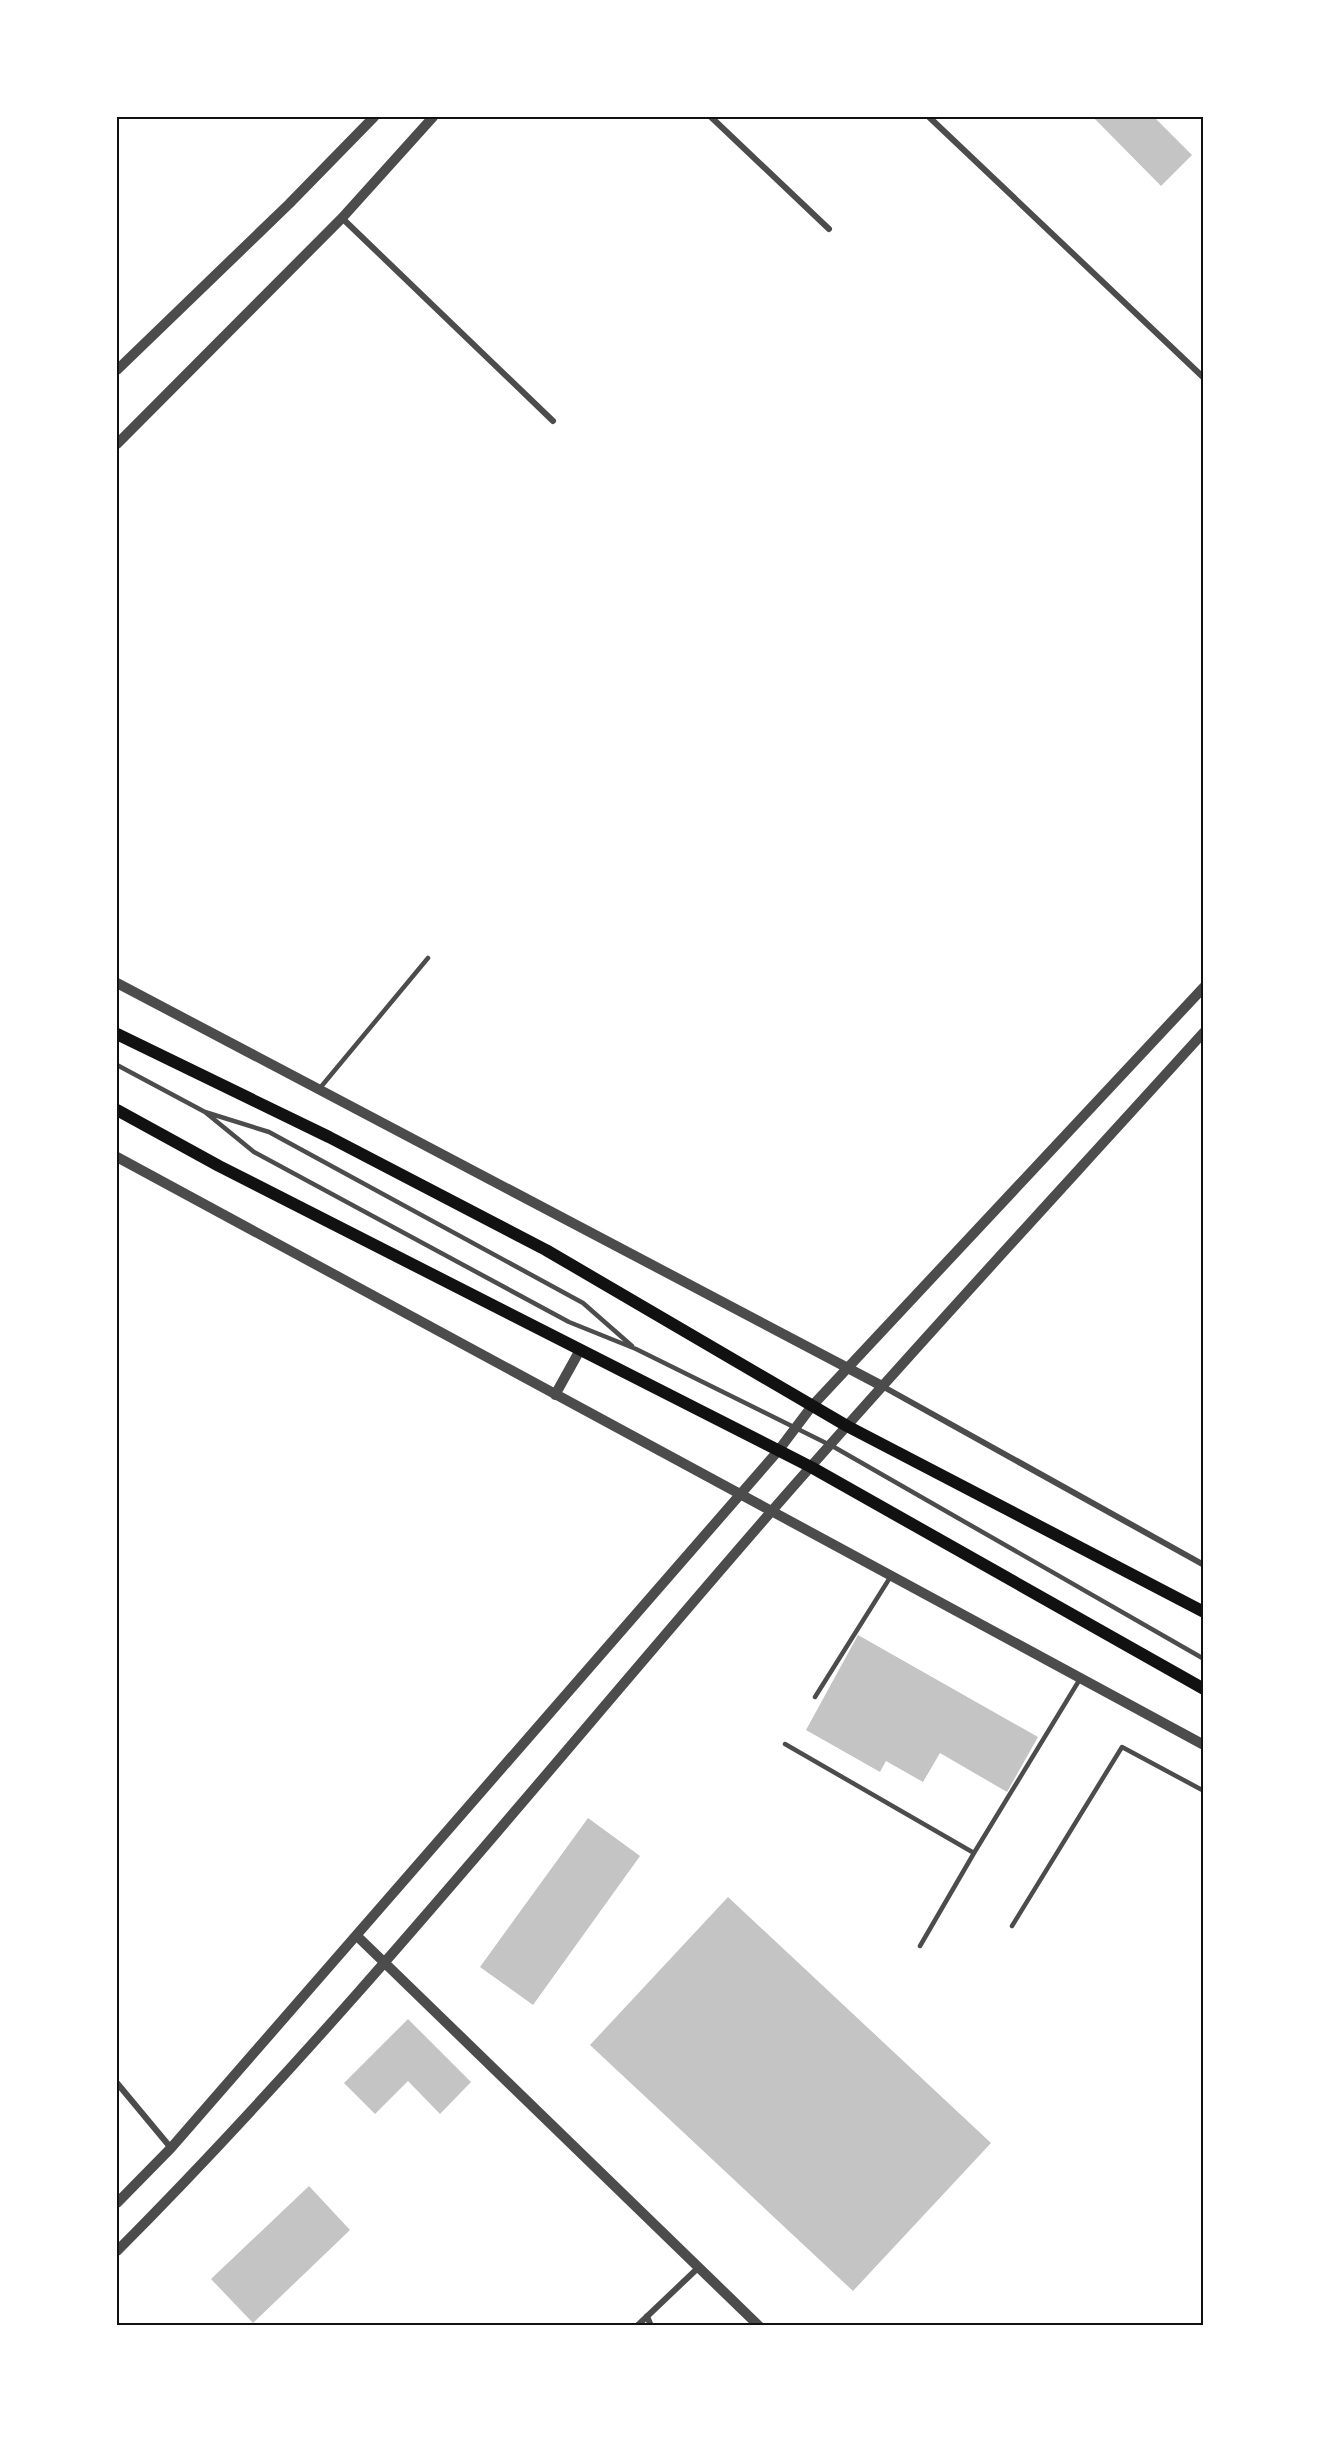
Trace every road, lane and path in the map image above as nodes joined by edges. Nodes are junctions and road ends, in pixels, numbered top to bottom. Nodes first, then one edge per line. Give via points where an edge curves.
1 (374, 117) edge
2 (433, 117) edge
3 (711, 117) edge
4 (929, 117) edge
5 (342, 218) junction
6 (829, 229) dead end
7 (117, 370) edge
8 (1204, 378) edge
9 (553, 421) dead end
10 (117, 444) edge
11 (428, 958) dead end
12 (117, 983) edge
13 (1204, 987) edge
14 (1204, 1032) edge
15 (117, 1034) edge
16 (117, 1065) edge
17 (318, 1090) junction
18 (117, 1110) edge
19 (205, 1112) junction
20 (117, 1157) edge
21 (636, 1349) junction
22 (580, 1350) junction
23 (848, 1368) junction
24 (882, 1386) junction
25 (555, 1395) junction
26 (812, 1406) junction
27 (847, 1426) junction
28 (795, 1428) junction
29 (830, 1446) junction
30 (778, 1451) junction
31 (811, 1467) junction
32 (739, 1494) junction
33 (771, 1512) junction
34 (1204, 1564) edge
35 (891, 1576) junction
36 (1204, 1612) edge
37 (1204, 1659) edge
38 (1080, 1678) junction
39 (1204, 1689) edge
40 (814, 1697) dead end
41 (785, 1744) dead end
42 (1204, 1745) edge
43 (1204, 1791) edge
44 (974, 1853) junction
45 (1012, 1926) dead end
46 (357, 1936) junction
47 (920, 1946) dead end
48 (386, 1964) junction
49 (117, 2083) edge
50 (171, 2148) junction
51 (117, 2203) edge
52 (117, 2251) edge
53 (699, 2267) junction
54 (647, 2316) junction
55 (637, 2326) edge
56 (651, 2326) edge
57 (759, 2326) edge

1 - 7 street
2 - 5 street
3 - 6 street
4 - 8 street
5 - 9 street
5 - 10 street
11 - 17 lane
12 - 17 street
13 - 23 street
14 - 24 street
15 - 26 main road via 329,1137 546,1250
16 - 19 lane
17 - 23 street
18 - 22 main road
19 - 21 lane via 254,1152 569,1322
19 - 21 lane via 269,1132 582,1303
20 - 25 street
21 - 28 lane
22 - 25 street
22 - 30 main road
23 - 24 street
23 - 26 street
24 - 27 street
24 - 34 street
25 - 32 street
26 - 27 main road
26 - 28 street
27 - 29 street
27 - 36 main road
28 - 29 lane
28 - 30 street
29 - 31 street
29 - 37 lane
30 - 31 main road
30 - 32 street
31 - 33 street
31 - 39 main road
32 - 33 street
32 - 46 street
33 - 35 street
33 - 48 street
35 - 38 street
35 - 40 lane
38 - 42 street
38 - 44 lane
41 - 44 lane
43 - 45 lane via 1122,1747
44 - 47 lane
46 - 48 street
46 - 50 street
48 - 52 street
48 - 53 street
49 - 50 street
50 - 51 street
53 - 54 street
53 - 57 street
54 - 55 street
54 - 56 street

